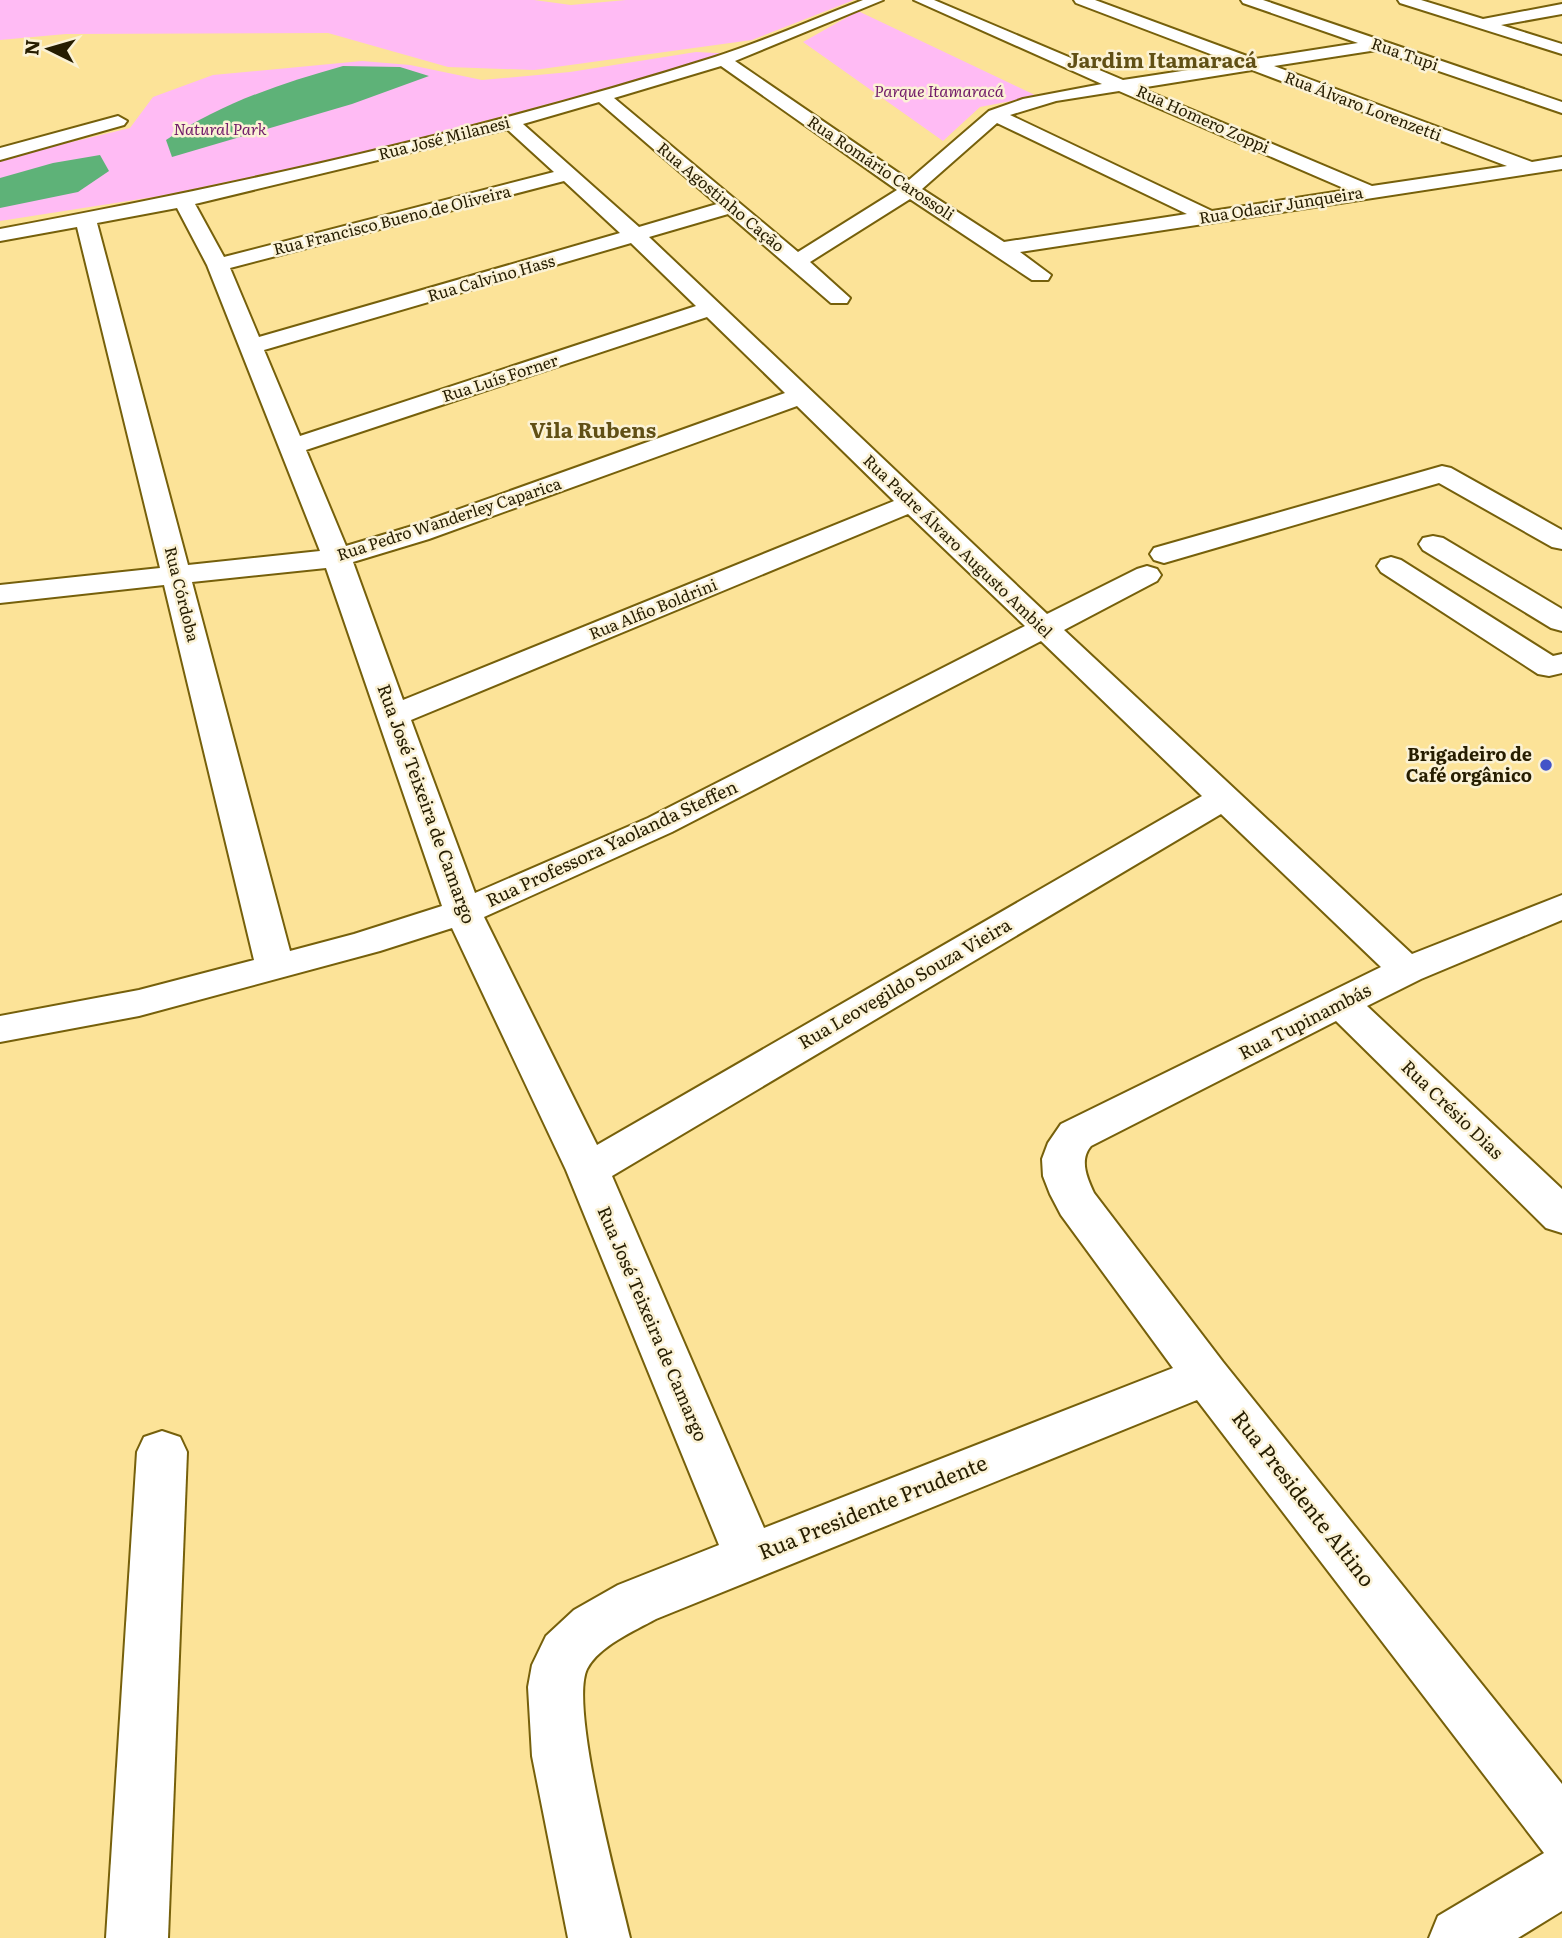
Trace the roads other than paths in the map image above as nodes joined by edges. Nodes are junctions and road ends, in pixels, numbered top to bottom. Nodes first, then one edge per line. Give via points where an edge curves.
1 (876, 0) edge
2 (921, 0) edge
3 (1081, 0) edge
4 (1248, 0) edge
5 (1403, 1) edge
6 (1562, 9) edge
7 (1481, 24) junction
8 (1377, 45) junction
9 (1562, 49) edge
10 (723, 60) junction
11 (1253, 64) junction
12 (1124, 85) junction
13 (602, 96) junction
14 (1562, 108) edge
15 (995, 115) junction
16 (118, 121) dead end
17 (510, 122) junction
18 (1023, 129) junction
19 (975, 130) junction
20 (0, 154) edge
21 (1562, 163) edge
22 (1528, 167) junction
23 (566, 175) junction
24 (910, 190) junction
25 (1369, 192) junction
26 (183, 201) junction
27 (730, 207) junction
28 (1207, 216) junction
29 (86, 220) junction
30 (0, 235) edge
31 (635, 235) junction
32 (1000, 249) junction
33 (798, 261) junction
34 (218, 265) junction
35 (1040, 275) dead end
36 (839, 298) dead end
37 (709, 309) junction
38 (251, 347) junction
39 (801, 396) junction
40 (291, 447) junction
41 (912, 503) junction
42 (1562, 541) edge
43 (1433, 544) dead end
44 (337, 558) junction
45 (1391, 566) dead end
46 (177, 574) junction
47 (0, 594) edge
48 (1562, 622) edge
49 (1045, 628) junction
50 (1562, 663) edge
51 (394, 715) junction
52 (1223, 798) junction
53 (1562, 906) edge
54 (463, 912) junction
55 (275, 968) junction
56 (1407, 970) junction
57 (1342, 1004) junction
58 (0, 1029) edge
59 (1062, 1157) joint
60 (588, 1170) junction
61 (1562, 1216) edge
62 (1206, 1376) junction
63 (162, 1452) dead end
64 (750, 1556) junction
65 (1562, 1831) edge
66 (1562, 1876) edge
67 (137, 1938) edge
68 (599, 1938) edge
69 (1460, 1938) edge

1 - 10 street, Rua José Milanesi
2 - 12 street, Rua Homero Zoppi
3 - 11 street, Rua Álvaro Lorenzetti
4 - 8 street, Rua Tupi
5 - 7 street
6 - 7 street
7 - 9 street
8 - 11 street
8 - 14 street, Rua Tupi
10 - 13 street, Rua José Milanesi
10 - 24 street, Rua Romário Carossoli
11 - 12 street
11 - 22 street, Rua Álvaro Lorenzetti
12 - 15 street via 1023,104
12 - 25 street, Rua Homero Zoppi
13 - 17 street, Rua José Milanesi
13 - 27 street, Rua Agostinho Cação
15 - 18 street
15 - 19 street
16 - 20 street
17 - 23 street, Rua Padre Álvaro Augusto Ambiel
17 - 26 street, Rua José Milanesi
18 - 19 street
18 - 28 street
19 - 24 street
21 - 22 street, Rua Odacir Junqueira
22 - 25 street, Rua Odacir Junqueira
23 - 31 street, Rua Padre Álvaro Augusto Ambiel
23 - 34 street, Rua Francisco Bueno de Oliveira
24 - 32 street, Rua Romário Carossoli
24 - 33 street
25 - 28 street, Rua Odacir Junqueira
26 - 29 street, Rua José Milanesi
26 - 34 street, Rua José Teixeira de Camargo
27 - 31 street, Rua Calvino Hass
27 - 33 street, Rua Agostinho Cação
28 - 32 street, Rua Odacir Junqueira
29 - 30 street, Rua José Milanesi
29 - 46 street, Rua Córdoba
31 - 37 street, Rua Padre Álvaro Augusto Ambiel
31 - 38 street, Rua Calvino Hass
32 - 35 street, Rua Romário Carossoli
33 - 36 street, Rua Agostinho Cação
34 - 38 street, Rua José Teixeira de Camargo
37 - 39 street, Rua Padre Álvaro Augusto Ambiel
37 - 40 street, Rua Luís Forner
38 - 40 street, Rua José Teixeira de Camargo
39 - 41 street, Rua Padre Álvaro Augusto Ambiel
39 - 44 street, Rua Pedro Wanderley Caparica
40 - 44 street, Rua José Teixeira de Camargo
41 - 49 street, Rua Padre Álvaro Augusto Ambiel
41 - 51 street, Rua Alfio Boldrini
42 - 49 street, Rua Professora Yaolanda Steffen via 1442,474 1155,564
43 - 48 street
44 - 46 street, Rua Pedro Wanderley Caparica
44 - 51 street, Rua José Teixeira de Camargo
45 - 50 street via 1549,667
46 - 47 street, Rua Pedro Wanderley Caparica
46 - 55 street, Rua Córdoba
49 - 52 street, Rua Padre Álvaro Augusto Ambiel
49 - 54 street, Rua Professora Yaolanda Steffen via 660,825
51 - 54 street, Rua José Teixeira de Camargo
52 - 56 street, Rua Padre Álvaro Augusto Ambiel
52 - 60 street, Rua Leovegildo Souza Vieira
53 - 56 street, Rua Tupinambás
54 - 55 street, Rua Professora Yaolanda Steffen
54 - 60 street, Rua José Teixeira de Camargo
55 - 58 street, Rua Professora Yaolanda Steffen via 139,1003
56 - 57 street, Rua Tupinambás
57 - 59 street, Rua Tupinambás via 1076,1135
57 - 61 street, Rua Crésio Dias
59 - 62 street, Rua Presidente Altino via 1067,1185 1077,1203
60 - 64 street, Rua José Teixeira de Camargo
62 - 64 street, Rua Presidente Prudente
62 - 65 street, Rua Presidente Altino
63 - 67 street
64 - 68 street, Rua Presidente Prudente via 637,1602 599,1623 558,1668 555,1711 559,1743
66 - 69 street

